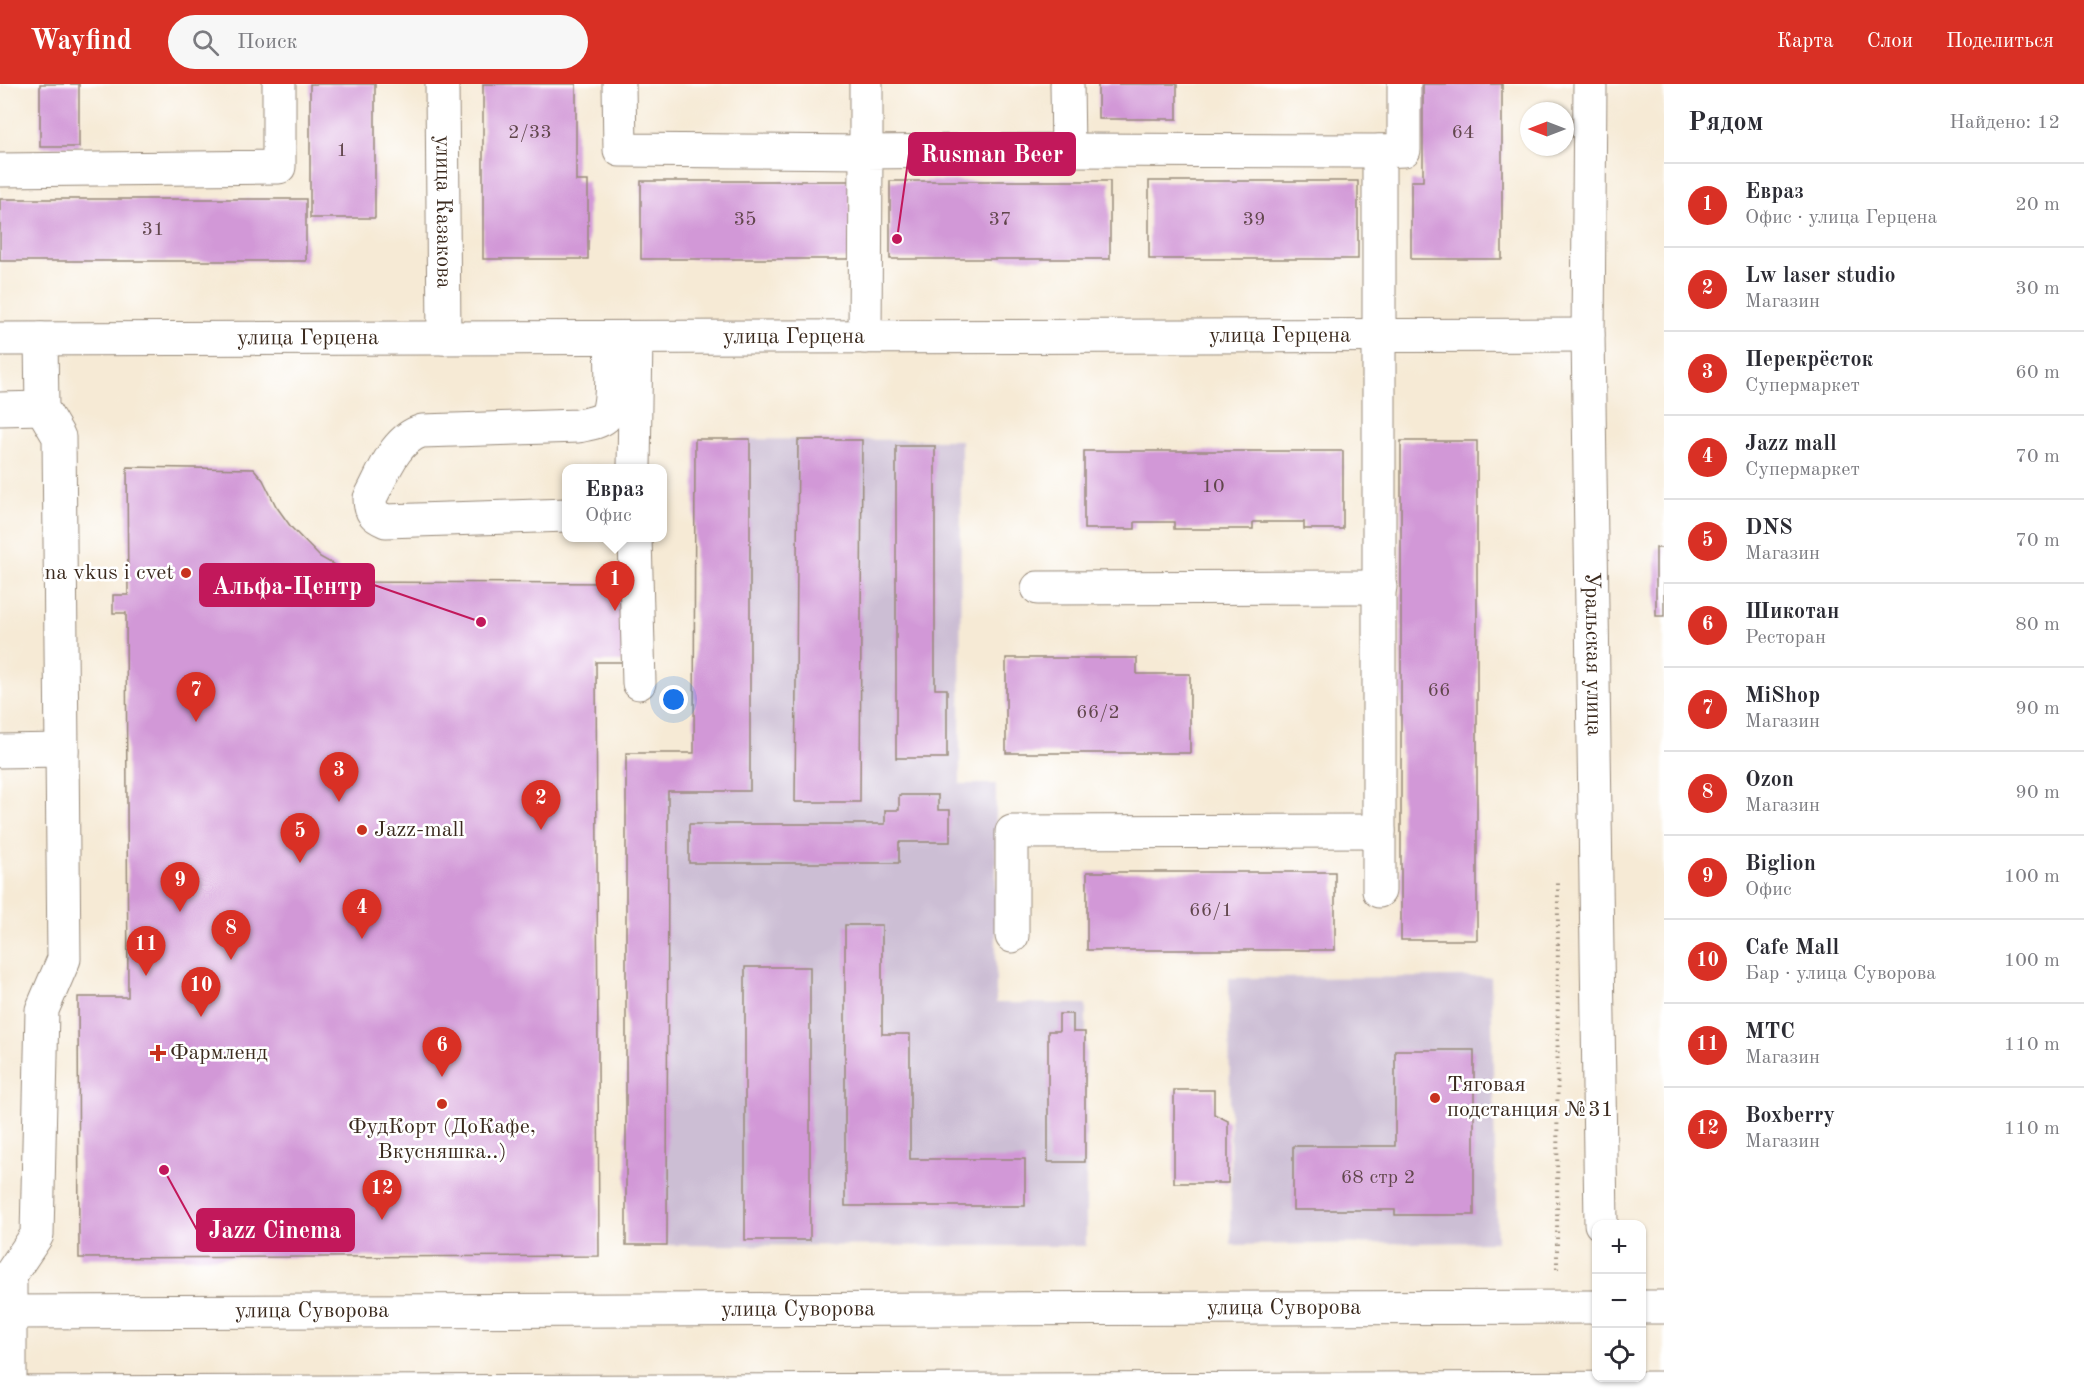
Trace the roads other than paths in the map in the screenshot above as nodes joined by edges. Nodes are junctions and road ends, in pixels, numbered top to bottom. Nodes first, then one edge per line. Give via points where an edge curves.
1 (279, 84) edge
2 (442, 84) edge
3 (619, 84) edge
4 (866, 84) edge
5 (1067, 84) edge
6 (1404, 84) edge
7 (1590, 84) edge
8 (1068, 150) junction
9 (1379, 151) junction
10 (866, 152) junction
11 (0, 170) edge
12 (1588, 335) junction
13 (1379, 336) junction
14 (865, 337) junction
15 (444, 338) junction
16 (623, 338) junction
17 (0, 339) edge
18 (41, 339) junction
19 (0, 408) edge
20 (42, 408) junction
21 (620, 419) junction
22 (633, 464) edge
23 (562, 515) edge
24 (635, 542) edge
25 (1380, 586) junction
26 (1038, 588) dead end
27 (639, 683) dead end
28 (62, 750) junction
29 (0, 751) edge
30 (1379, 831) junction
31 (1379, 891) dead end
32 (1012, 936) dead end
33 (1601, 1220) edge
34 (5, 1265) edge
35 (1592, 1307) edge
36 (1646, 1307) edge
37 (1664, 1307) edge
38 (5, 1312) edge
39 (1607, 1388) edge
40 (1664, 1388) edge
41 (7, 1396) edge

1 - 11 main road via 279,167
2 - 15 main road, улица Казакова
3 - 10 main road via 620,150
4 - 10 main road
5 - 8 main road
6 - 9 main road via 1404,150
7 - 12 main road, Уральская улица
8 - 9 main road
8 - 10 main road
9 - 13 main road
10 - 14 main road
12 - 13 main road, улица Герцена
12 - 33 main road, Уральская улица
13 - 14 main road, улица Герцена
13 - 25 main road
14 - 16 main road, улица Герцена
15 - 16 main road, улица Герцена
15 - 18 main road, улица Герцена
16 - 21 main road
17 - 18 main road, улица Герцена
18 - 20 main road
19 - 20 main road
20 - 28 main road via 59,436
21 - 22 main road
21 - 23 main road via 578,426 411,434 399,446 370,498 374,516 386,521
24 - 27 main road
25 - 26 main road
25 - 30 main road
28 - 29 main road
28 - 34 main road via 64,959 42,1010 37,1235
30 - 31 main road
30 - 32 main road via 1012,832
34 - 38 main road
35 - 38 main road, улица Суворова
36 - 37 main road
38 - 41 main road
39 - 40 main road
39 - 41 main road

